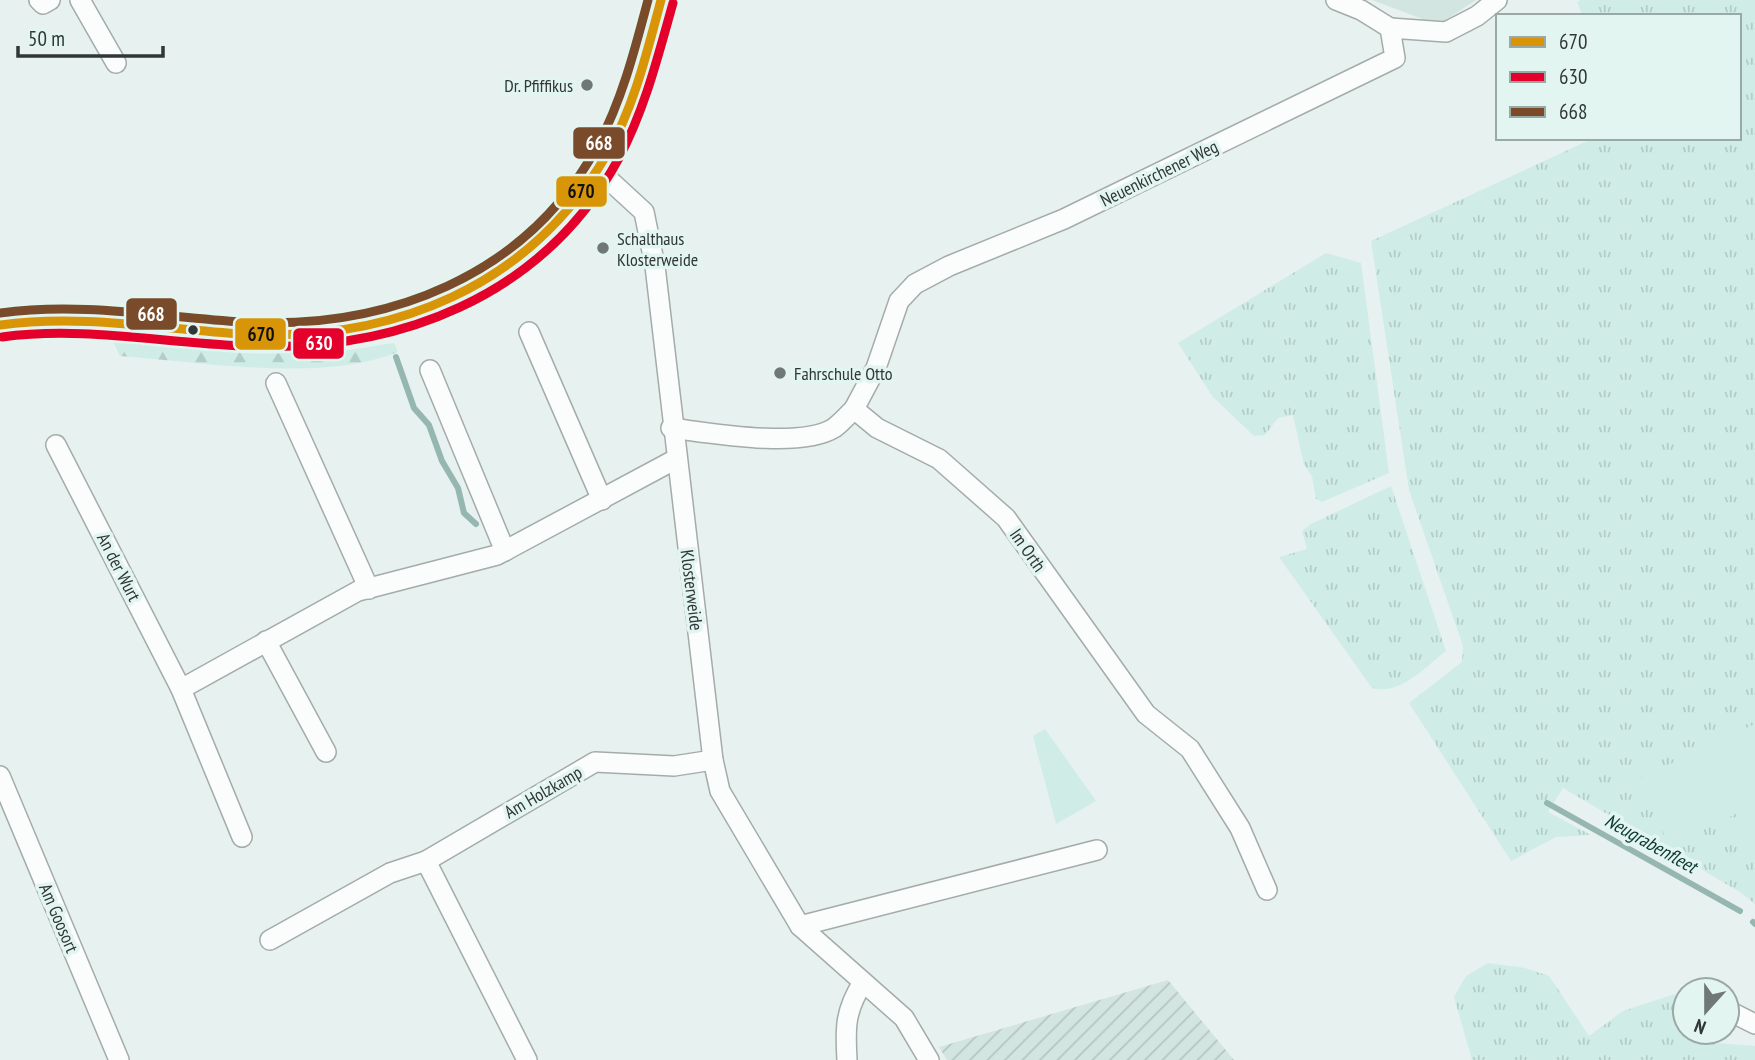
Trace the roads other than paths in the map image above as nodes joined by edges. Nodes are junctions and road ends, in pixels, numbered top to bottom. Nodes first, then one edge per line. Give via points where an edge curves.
1 (39, 0) edge
2 (50, 0) edge
3 (80, 0) edge
4 (661, 0) edge
5 (1336, 0) edge
6 (1497, 0) edge
7 (1390, 28) junction
8 (116, 63) dead end
9 (596, 172) junction
10 (0, 325) edge
11 (529, 332) dead end
12 (430, 370) dead end
13 (276, 383) dead end
14 (854, 409) junction
15 (671, 428) junction
16 (56, 445) dead end
17 (676, 459) junction
18 (602, 500) junction
19 (505, 551) junction
20 (369, 589) junction
21 (266, 641) junction
22 (181, 689) junction
23 (326, 752) dead end
24 (713, 760) junction
25 (0, 776) edge
26 (242, 837) dead end
27 (1097, 850) dead end
28 (426, 861) junction
29 (1267, 890) dead end
30 (800, 926) junction
31 (270, 940) dead end
32 (863, 982) junction
33 (119, 1060) edge
34 (527, 1060) edge
35 (847, 1060) edge
36 (929, 1060) edge

1 - 2 street via 43,4
3 - 8 street
4 - 9 street via 627,109
5 - 7 street
6 - 7 street via 1446,32
7 - 14 street, Neuenkirchener Weg via 1395,58 1063,219 915,284 899,301 876,368
9 - 10 street via 545,233 474,288 414,316 359,331 245,334 28,320
9 - 15 street, Klosterweide via 645,212
11 - 18 street
12 - 19 street
13 - 20 street
14 - 15 street via 833,429 809,435 757,439
14 - 29 street, Im Orth via 877,428 939,459 1006,518 1146,714 1190,749 1240,828
15 - 17 street, Klosterweide
16 - 22 street, An der Wurt
17 - 18 street
17 - 24 street, Klosterweide
18 - 19 street
19 - 20 street
20 - 21 street
21 - 22 street
21 - 23 street
22 - 26 street, An der Wurt
24 - 28 street, Am Holzkamp via 674,766 595,761
24 - 30 street, Klosterweide via 720,791
25 - 33 street, Am Goosort
27 - 30 street
28 - 31 street, Am Holzkamp via 390,873
28 - 34 street
30 - 32 street, Klosterweide
32 - 35 street via 850,1003 845,1026
32 - 36 street, Klosterweide via 904,1018

